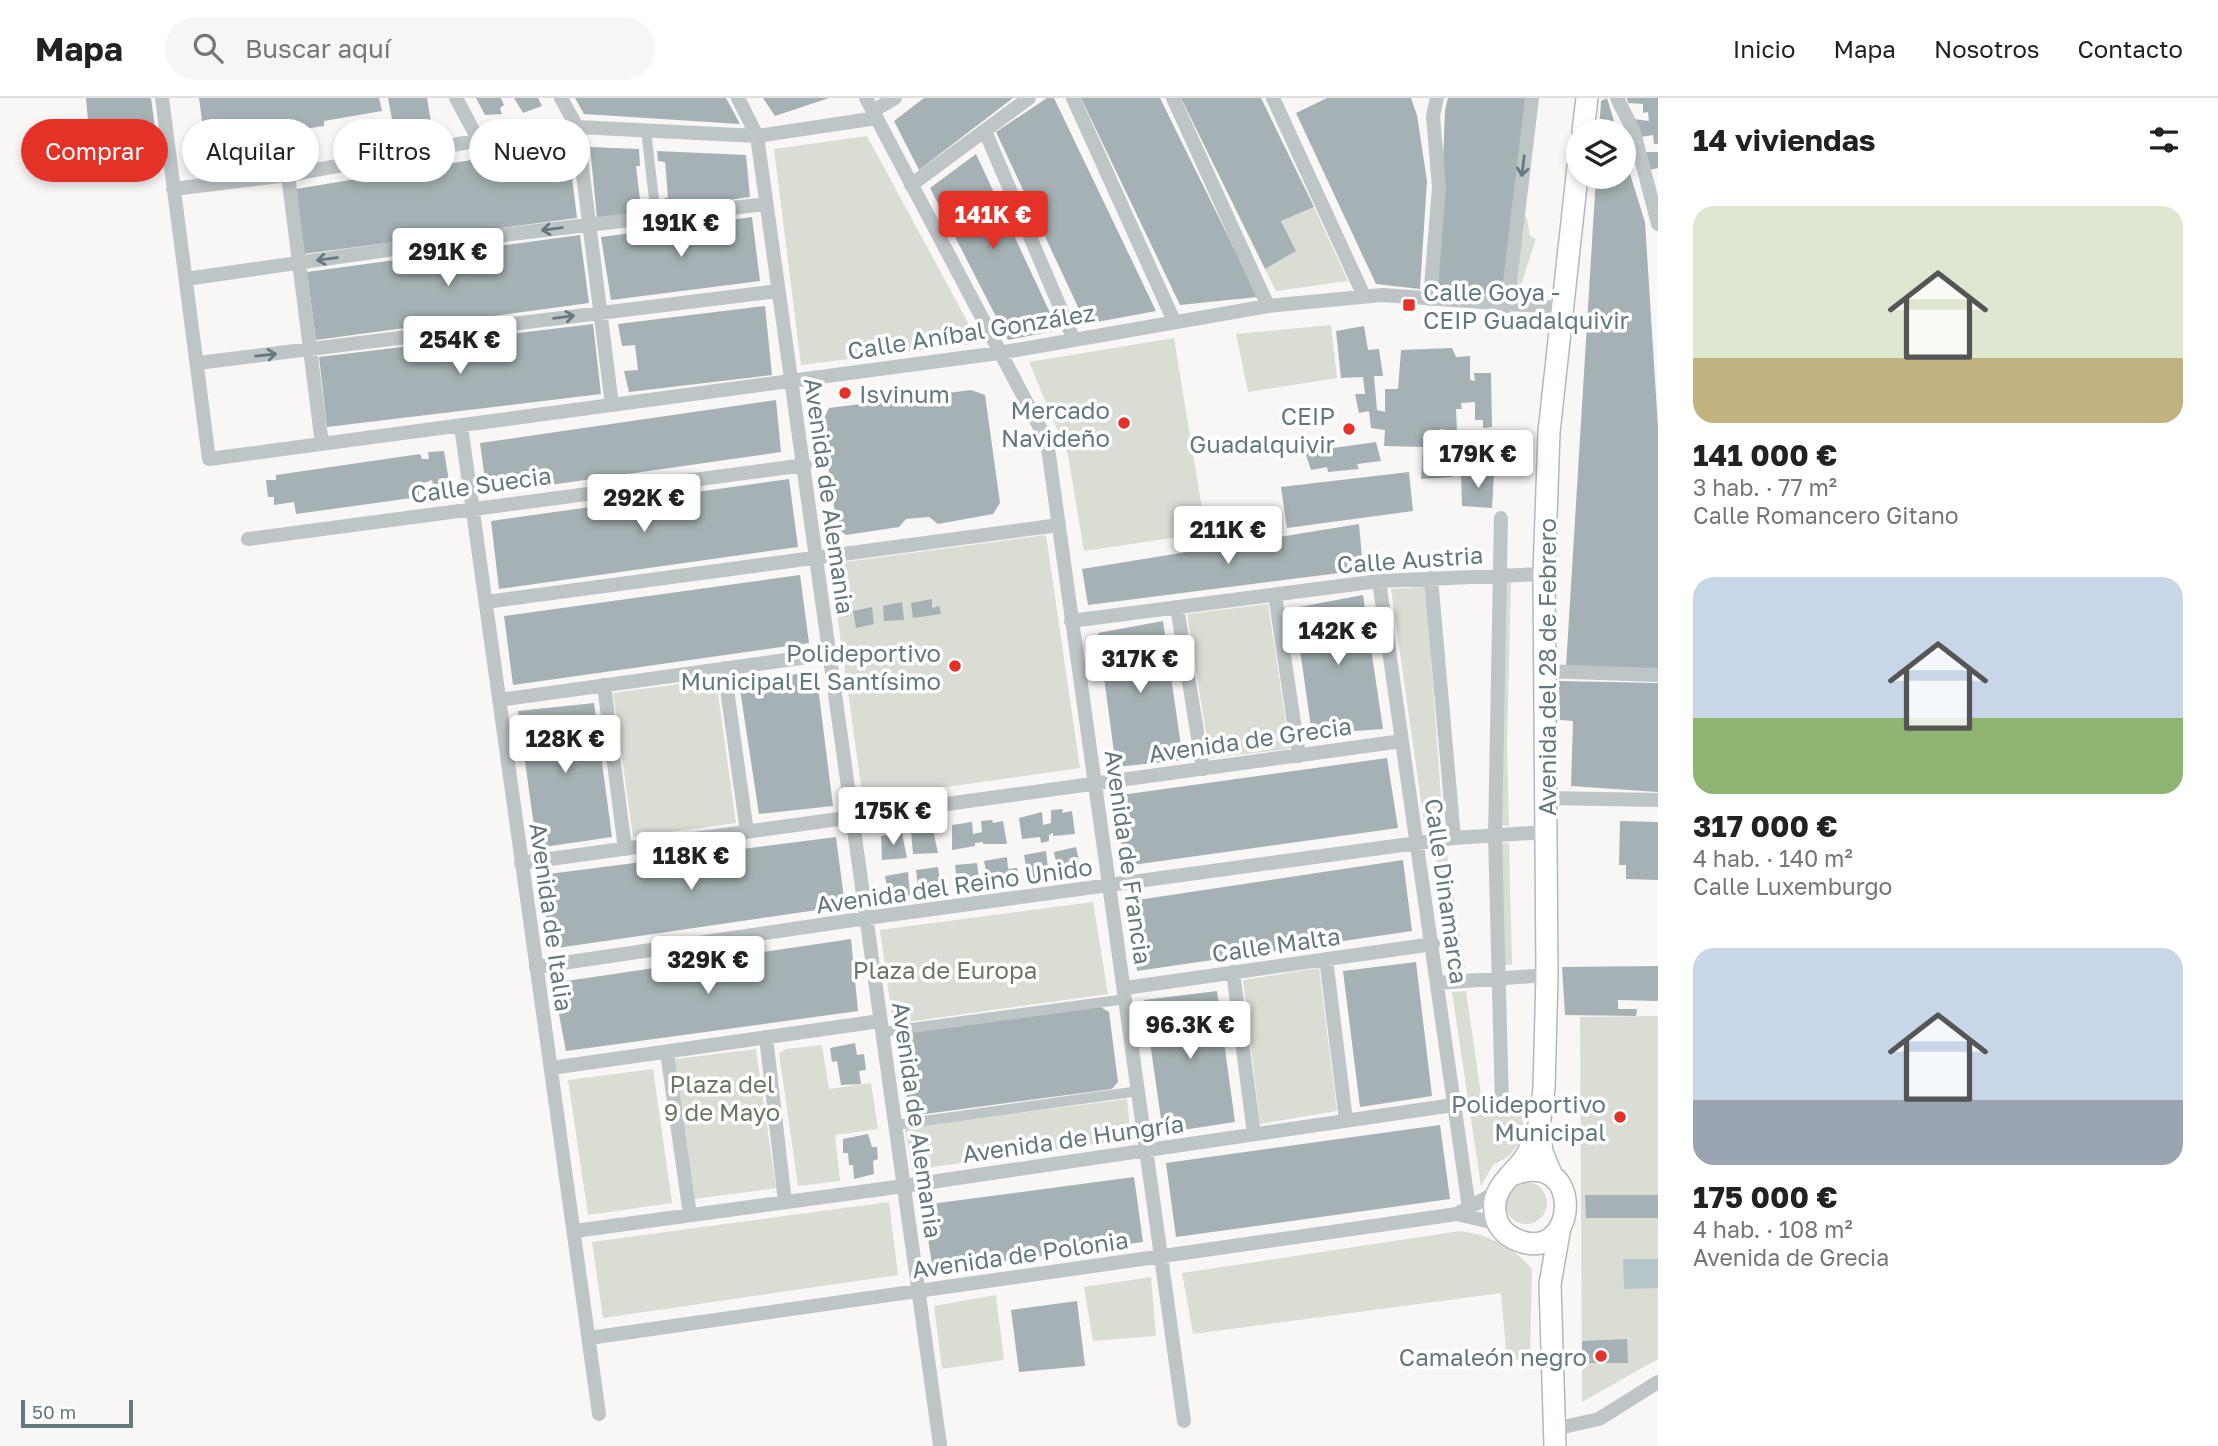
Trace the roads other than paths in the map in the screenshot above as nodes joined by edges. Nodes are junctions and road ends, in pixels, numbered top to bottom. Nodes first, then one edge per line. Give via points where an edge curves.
1 (162, 98) edge
2 (456, 98) edge
3 (561, 98) edge
4 (738, 98) edge
5 (895, 98) edge
6 (1030, 98) edge
7 (1073, 98) edge
8 (1173, 98) edge
9 (1273, 98) edge
10 (1424, 98) edge
11 (1437, 98) edge
12 (1532, 98) edge
13 (1587, 98) edge
14 (1617, 98) edge
15 (872, 109) edge
16 (1433, 117) junction
17 (572, 119) edge
18 (1584, 119) edge
19 (469, 122) edge
20 (590, 128) edge
21 (646, 130) junction
22 (985, 131) junction
23 (757, 136) junction
24 (469, 143) edge
25 (319, 169) edge
26 (230, 182) edge
27 (289, 182) edge
28 (583, 182) edge
29 (911, 185) junction
30 (173, 189) junction
31 (1575, 189) edge
32 (766, 204) junction
33 (656, 217) junction
34 (588, 225) junction
35 (1658, 225) edge
36 (300, 263) junction
37 (186, 279) junction
38 (778, 291) junction
39 (1364, 296) junction
40 (1430, 299) junction
41 (1268, 306) junction
42 (1507, 306) junction
43 (1562, 310) junction
44 (600, 312) junction
45 (1174, 321) junction
46 (1074, 340) junction
47 (311, 350) junction
48 (999, 354) junction
49 (198, 363) junction
50 (792, 380) junction
51 (612, 405) junction
52 (461, 426) junction
53 (322, 444) junction
54 (805, 465) junction
55 (473, 508) junction
56 (1501, 517) dead end
57 (1059, 525) junction
58 (248, 539) dead end
59 (816, 556) junction
60 (1544, 574) junction
61 (1498, 576) junction
62 (1431, 578) junction
63 (1378, 581) junction
64 (1275, 595) junction
65 (486, 601) junction
66 (1177, 607) junction
67 (1071, 621) junction
68 (829, 653) junction
69 (724, 668) junction
70 (1543, 671) junction
71 (1658, 675) edge
72 (604, 685) junction
73 (499, 700) junction
74 (1402, 741) junction
75 (1299, 756) junction
76 (1203, 769) junction
77 (1096, 784) junction
78 (1544, 798) junction
79 (1658, 800) edge
80 (852, 818) junction
81 (747, 832) junction
82 (1546, 832) junction
83 (1495, 835) junction
84 (1454, 838) junction
85 (1418, 843) junction
86 (625, 849) junction
87 (521, 863) junction
88 (1110, 887) junction
89 (867, 918) junction
90 (1433, 944) junction
91 (1326, 959) junction
92 (536, 967) junction
93 (1233, 972) junction
94 (1547, 975) junction
95 (1499, 978) junction
96 (1438, 983) junction
97 (1125, 993) junction
98 (881, 1026) junction
99 (766, 1037) junction
100 (667, 1052) junction
101 (551, 1069) junction
102 (1139, 1091) junction
103 (1453, 1105) junction
104 (1502, 1105) dead end
105 (1346, 1120) junction
106 (895, 1125) junction
107 (1539, 1126) junction
108 (1254, 1134) junction
109 (1147, 1150) junction
110 (1514, 1174) junction
111 (1555, 1176) junction
112 (904, 1186) junction
113 (1497, 1192) junction
114 (785, 1202) junction
115 (1463, 1211) junction
116 (690, 1215) junction
117 (1499, 1224) junction
118 (1560, 1227) junction
119 (575, 1231) junction
120 (1522, 1242) junction
121 (1162, 1256) junction
122 (1550, 1284) junction
123 (919, 1292) junction
124 (589, 1338) junction
125 (1658, 1382) edge
126 (599, 1414) dead end
127 (1184, 1421) dead end
128 (1554, 1438) edge
129 (940, 1445) edge

1 - 30 street
2 - 19 street
3 - 17 street
4 - 23 street, Avenida de Alemania
5 - 15 street
6 - 22 street
7 - 45 street
8 - 41 street
9 - 39 street
10 - 16 street
11 - 16 street
12 -> 42 street
13 - 18 main road
14 - 35 street via 1634,132
15 - 23 street
15 - 29 street, Avenida de Francia
16 - 40 street via 1439,187
20 - 21 street
21 - 23 street
21 - 33 street
22 - 29 street
22 - 46 street
23 - 32 street, Avenida de Alemania
24 - 25 street
26 - 30 street
27 - 36 street
28 - 34 street
29 - 48 street, Avenida de Francia
30 - 37 street
31 - 43 main road, Avenida del 28 de Febrero
32 - 33 street
32 - 38 street, Avenida de Alemania
33 - 34 street
34 -> 36 street
34 - 44 street
36 - 37 street
36 - 47 street
37 - 49 street
38 - 44 street
38 - 50 street, Avenida de Alemania
39 - 40 street, Calle Aníbal González
39 - 41 street, Calle Aníbal González
40 - 42 street, Calle Aníbal González
41 - 45 street, Calle Aníbal González
42 - 43 street, Calle Aníbal González
43 - 60 main road, Avenida del 28 de Febrero via 1549,432
47 -> 44 street
44 - 51 street
45 - 46 street, Calle Aníbal González
46 - 48 street, Calle Aníbal González
49 -> 47 street
47 - 53 street
48 - 50 street, Calle Aníbal González
48 - 57 street, Avenida de Francia via 1047,441
49 - 53 street, Calle Aníbal González via 209,459
50 - 51 street, Calle Aníbal González
50 - 54 street, Avenida de Alemania
51 - 52 street, Calle Aníbal González
52 - 53 street, Calle Aníbal González
52 - 55 street, Avenida de Italia
54 - 55 street, Calle Suecia
54 - 59 street, Avenida de Alemania
55 - 58 street, Calle Suecia
55 - 65 street, Avenida de Italia
56 - 61 street, Avenida del 28 de Febrero
57 - 59 street
57 - 67 street, Avenida de Francia
59 - 65 street
59 - 68 street, Avenida de Alemania
60 - 61 street, Calle Austria
60 - 70 main road, Avenida del 28 de Febrero
61 - 62 street, Calle Austria
61 - 83 street, Avenida del 28 de Febrero
62 - 63 street, Calle Austria
62 - 84 street
63 - 64 street, Calle Austria
63 - 74 street, Calle Dinamarca
64 - 66 street, Calle Austria
64 - 75 street
65 - 73 street, Avenida de Italia
66 - 67 street, Calle Austria
66 - 76 street
67 - 77 street, Avenida de Francia
68 - 69 street
68 - 80 street, Avenida de Alemania
69 - 72 street
69 - 81 street
70 - 71 street
70 - 78 main road, Avenida del 28 de Febrero
72 - 73 street
72 - 86 street
73 - 87 street, Avenida de Italia
74 - 75 street, Avenida de Grecia
74 - 85 street, Calle Dinamarca
75 - 76 street, Avenida de Grecia
76 - 77 street, Avenida de Grecia
77 - 80 street, Avenida de Grecia
77 - 88 street, Avenida de Francia
78 - 79 street
78 - 82 main road, Avenida del 28 de Febrero
80 - 81 street, Avenida de Grecia
80 - 89 street, Avenida de Alemania
81 - 86 street, Avenida de Grecia
82 - 83 street, Avenida del Reino Unido
82 - 94 main road, Avenida del 28 de Febrero
83 - 84 street, Avenida del Reino Unido
83 - 95 street, Avenida del 28 de Febrero
84 - 85 street, Avenida del Reino Unido
85 - 88 street, Avenida del Reino Unido
85 - 90 street, Calle Dinamarca
86 - 87 street, Avenida de Grecia
87 - 92 street, Avenida de Italia
88 - 89 street, Avenida del Reino Unido
88 - 97 street, Avenida de Francia
89 - 92 street, Avenida del Reino Unido
89 - 98 street, Avenida de Alemania
90 - 91 street, Calle Malta
90 - 96 street, Calle Dinamarca
91 - 93 street, Calle Malta
91 - 105 street
92 - 101 street, Avenida de Italia
93 - 97 street, Calle Malta
93 - 108 street
94 - 95 street
94 - 107 main road, Avenida del 28 de Febrero
95 - 96 street
95 - 104 street, Avenida del 28 de Febrero
96 - 103 street, Calle Dinamarca
97 - 98 street
97 - 102 street, Avenida de Francia
98 - 99 street
98 - 106 street, Avenida de Alemania
99 - 100 street
99 - 114 street
100 - 101 street
100 - 116 street
101 - 119 street, Avenida de Italia
102 - 106 street
102 - 109 street, Avenida de Francia
103 - 105 street, Avenida de Hungría
103 - 115 street, Calle Dinamarca
105 - 108 street, Avenida de Hungría
106 - 112 street, Avenida de Alemania
107 - 110 main road
107 - 111 main road via 1542,1152
108 - 109 street, Avenida de Hungría
109 - 112 street, Avenida de Hungría
109 - 121 street, Avenida de Francia
110 - 111 main road via 1535,1170
110 - 113 main road
111 - 118 main road via 1566,1196
112 - 114 street, Avenida de Hungría
112 - 123 street, Avenida de Alemania
113 - 115 street, Avenida de Polonia
113 - 117 main road via 1494,1210
114 - 116 street, Avenida de Hungría
115 - 117 street, Avenida de Polonia
115 - 121 street, Avenida de Polonia
116 - 119 street, Avenida de Hungría
117 - 120 main road
118 - 120 main road via 1545,1240
118 - 122 main road
119 - 124 street, Avenida de Italia
120 - 122 main road via 1538,1256
121 - 123 street, Avenida de Polonia
121 - 127 street, Avenida de Francia
122 - 128 main road
123 - 124 street, Avenida de Polonia
123 - 129 street, Avenida de Alemania
124 - 126 street, Avenida de Italia
125 - 128 street via 1599,1419

